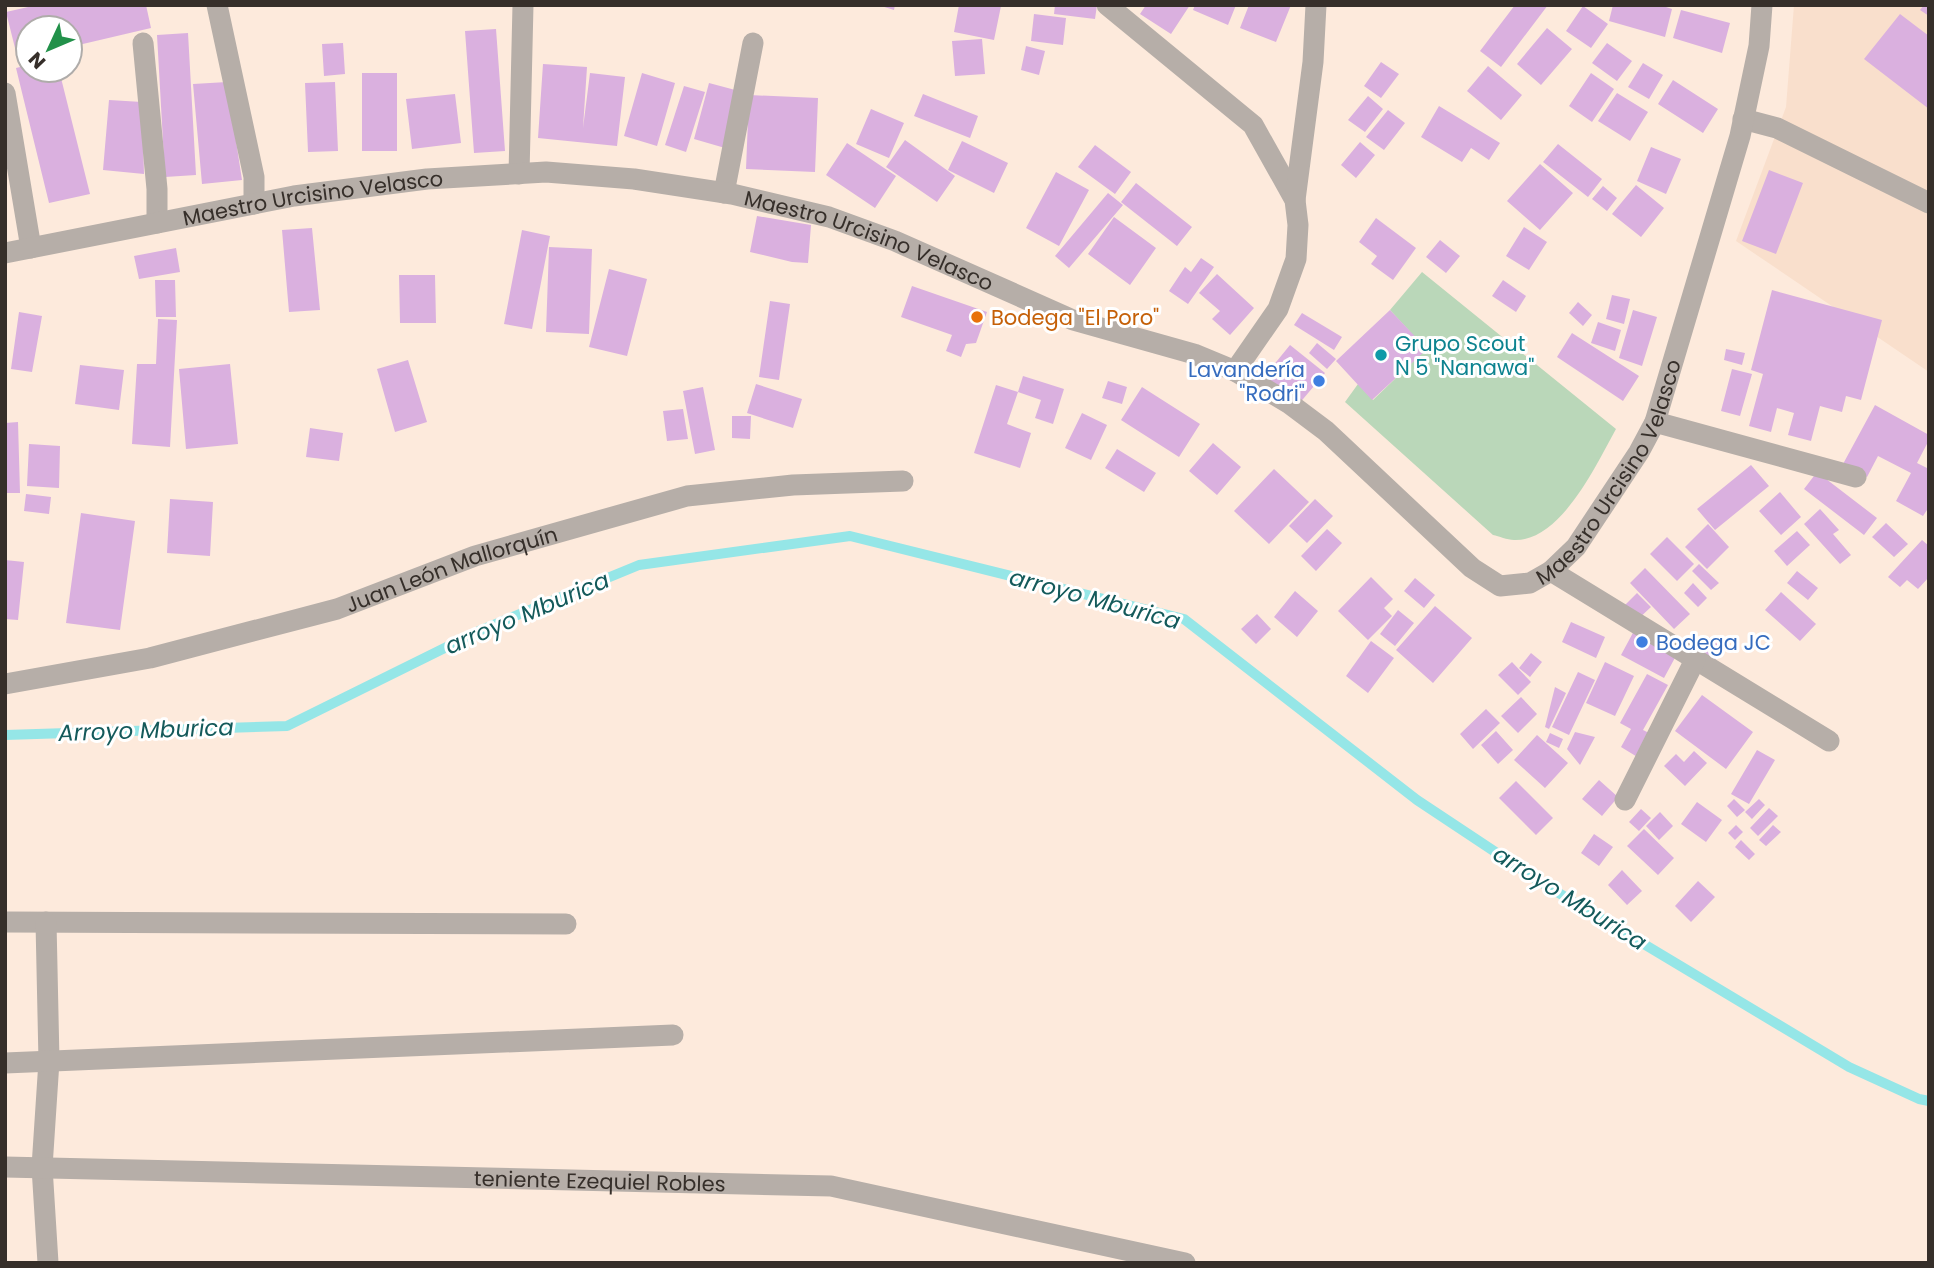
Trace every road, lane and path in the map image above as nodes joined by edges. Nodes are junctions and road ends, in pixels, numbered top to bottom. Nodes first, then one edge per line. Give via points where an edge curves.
1 (217, 5) edge
2 (523, 5) edge
3 (1107, 5) edge
4 (1316, 5) edge
5 (1762, 5) edge
6 (143, 43) dead end
7 (753, 43) dead end
8 (5, 93) edge
9 (1744, 119) junction
10 (519, 174) junction
11 (724, 193) junction
12 (1295, 200) junction
13 (1929, 203) edge
14 (254, 204) junction
15 (157, 223) junction
16 (31, 248) junction
17 (5, 253) edge
18 (1235, 371) junction
19 (1655, 422) junction
20 (1856, 477) dead end
21 (903, 481) dead end
22 (1551, 571) junction
23 (1695, 660) junction
24 (5, 684) edge
25 (1829, 741) dead end
26 (1625, 800) dead end
27 (5, 922) edge
28 (46, 922) junction
29 (566, 924) dead end
30 (673, 1035) dead end
31 (49, 1061) junction
32 (5, 1063) edge
33 (5, 1167) edge
34 (42, 1167) junction
35 (48, 1263) edge
36 (1185, 1263) edge

1 - 14 street via 254,177
2 - 10 street
3 - 12 street via 1253,125
4 - 12 street
5 - 9 street, Maestro Urcisino Velasco
6 - 15 street
7 - 11 street
8 - 16 street
9 - 13 street via 1777,128
9 - 19 street, Maestro Urcisino Velasco
10 - 11 street, Maestro Urcisino Velasco via 634,179
10 - 14 street, Maestro Urcisino Velasco via 427,179
11 - 18 street, Maestro Urcisino Velasco via 829,217 1073,320 1194,354
12 - 18 street via 1296,258 1288,282 1278,309
14 - 15 street, Maestro Urcisino Velasco
15 - 16 street, Maestro Urcisino Velasco
16 - 17 street
18 - 22 street, Maestro Urcisino Velasco via 1326,431 1472,568 1500,586 1530,583
19 - 20 street
19 - 22 street, Maestro Urcisino Velasco via 1576,547
21 - 24 street, Juan León Mallorquín via 793,485 687,496 475,556 337,609 150,658
22 - 23 street
23 - 25 street
23 - 26 street
27 - 28 street
28 - 29 street
28 - 31 street
30 - 31 street
31 - 32 street
31 - 34 street
33 - 34 street, teniente Ezequiel Robles
34 - 35 street
34 - 36 street, teniente Ezequiel Robles via 831,1186

